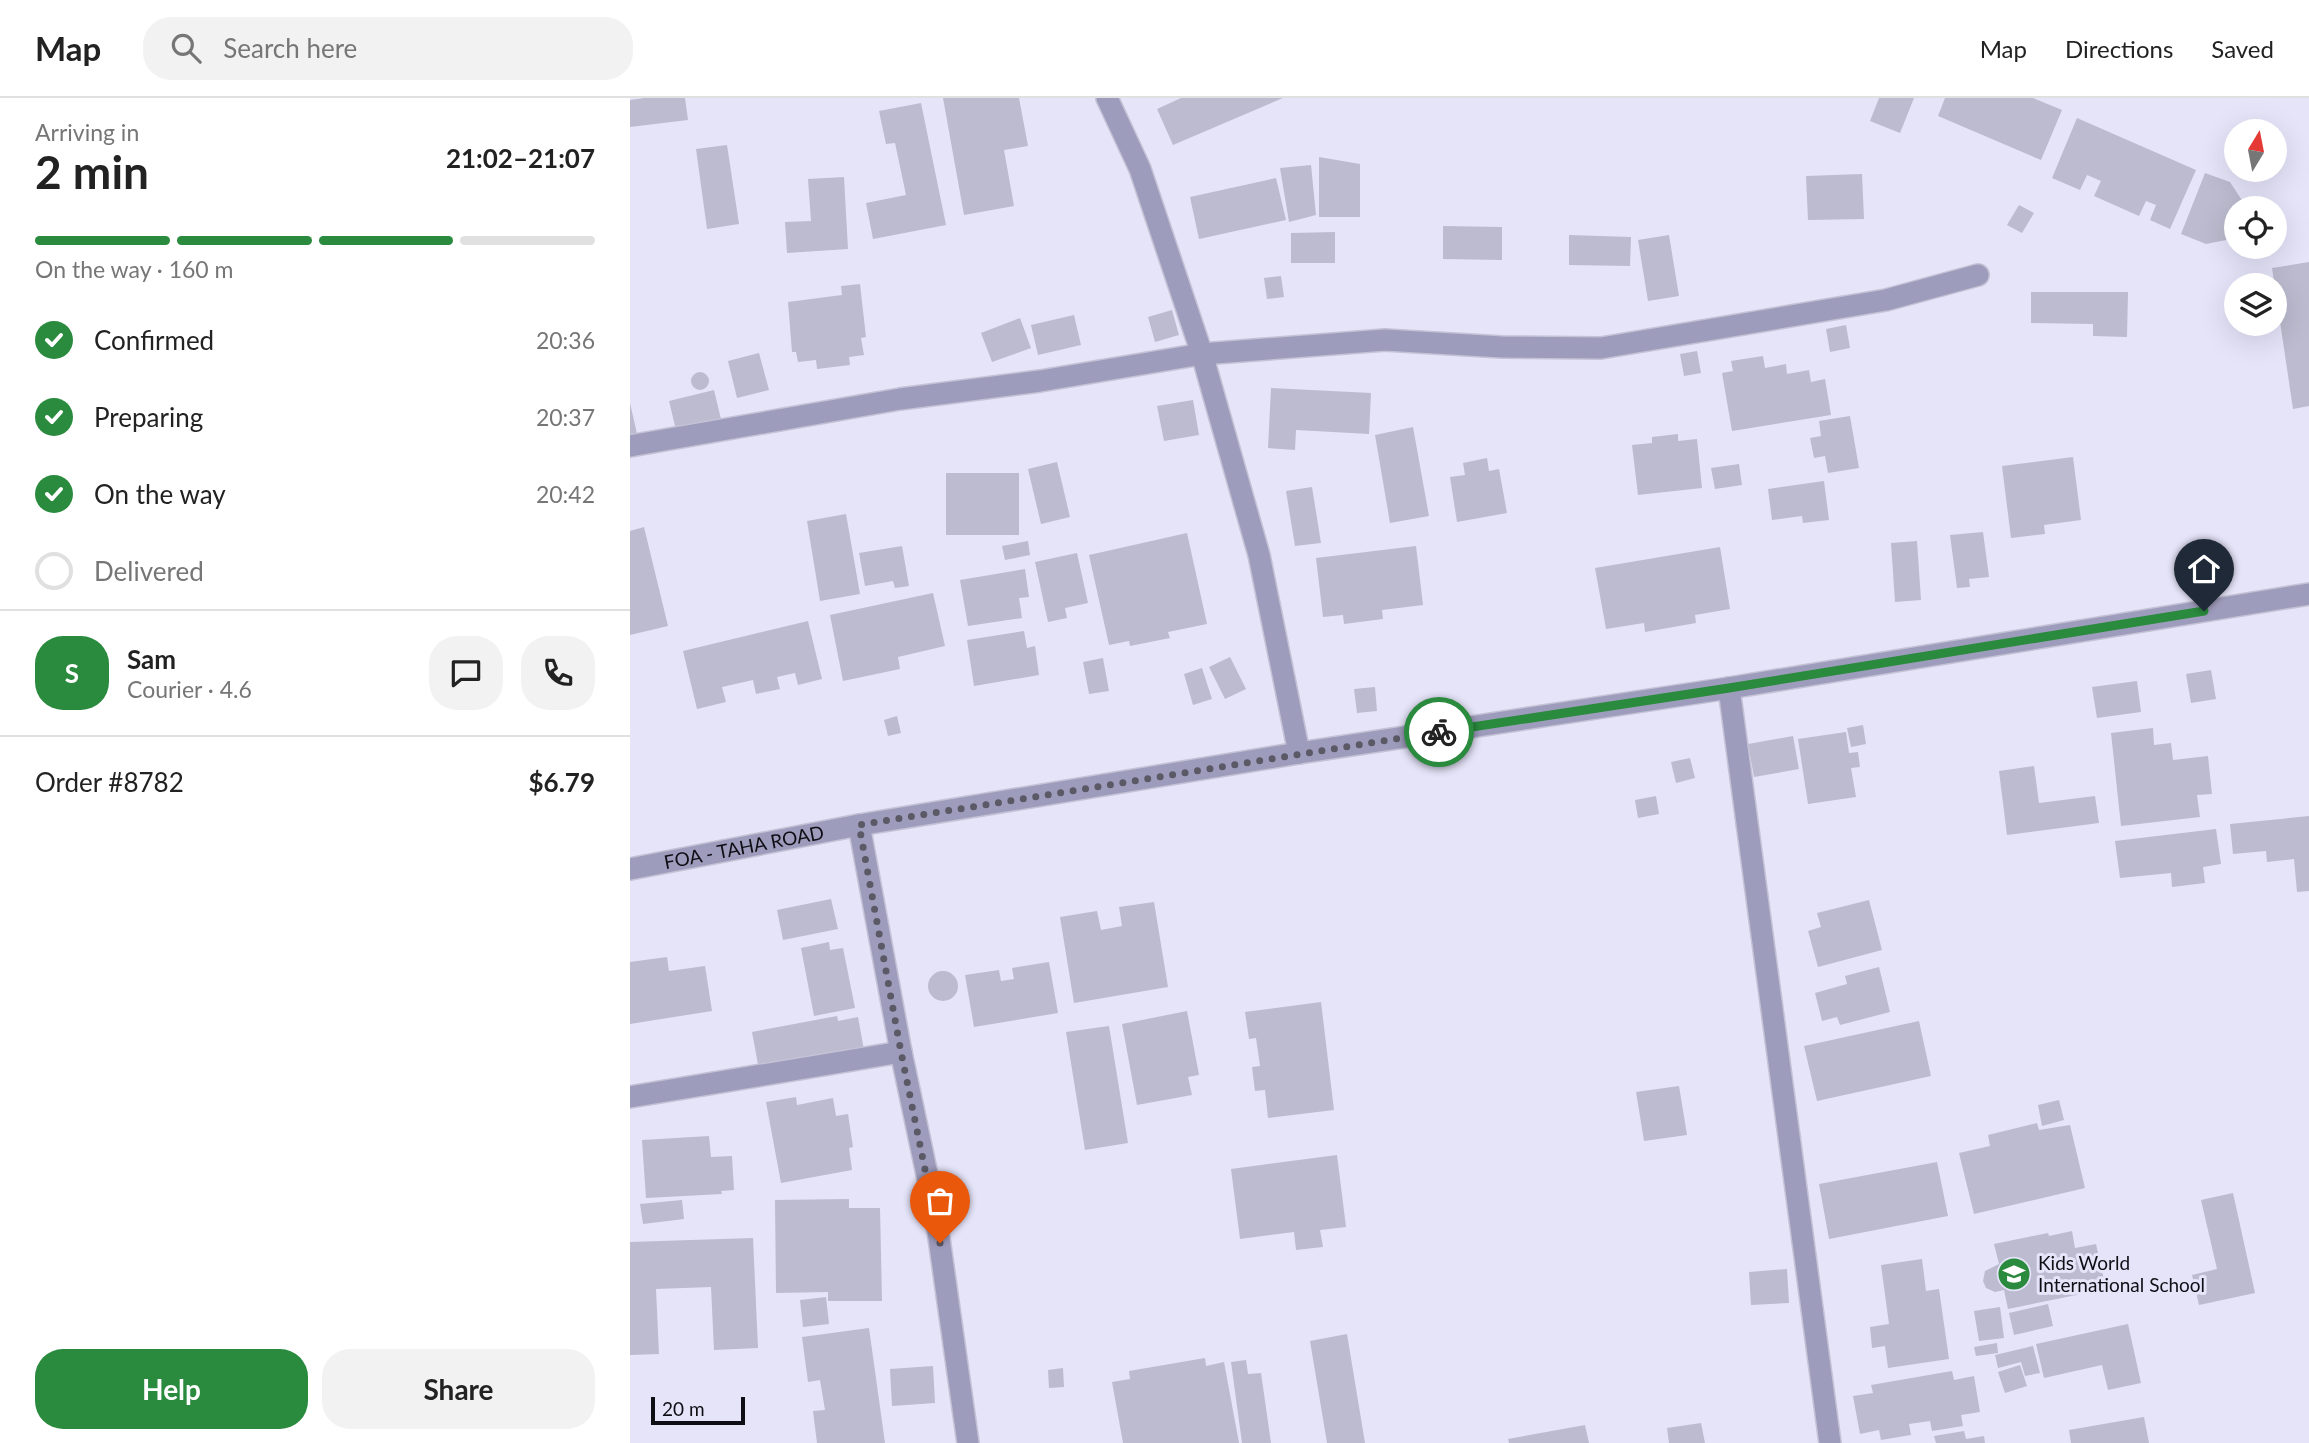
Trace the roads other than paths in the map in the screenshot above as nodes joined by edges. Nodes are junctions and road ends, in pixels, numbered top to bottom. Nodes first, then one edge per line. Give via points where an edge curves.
1 (1107, 98) edge
2 (1978, 275) dead end
3 (1202, 354) junction
4 (630, 446) edge
5 (2309, 594) edge
6 (1729, 688) junction
7 (1299, 753) junction
8 (859, 825) junction
9 (630, 869) edge
10 (901, 1052) junction
11 (630, 1097) edge
12 (968, 1443) edge
13 (1830, 1443) edge

1 - 3 street via 1140,169
2 - 3 street via 1886,300 1601,348 1385,340
3 - 4 street via 900,399
3 - 7 street via 1259,555
5 - 6 street, FOA - TAHA ROAD
6 - 7 street, FOA - TAHA ROAD
6 - 13 street
7 - 8 street, FOA - TAHA ROAD
8 - 9 street, FOA - TAHA ROAD
8 - 10 street
10 - 11 street
10 - 12 street via 936,1217

